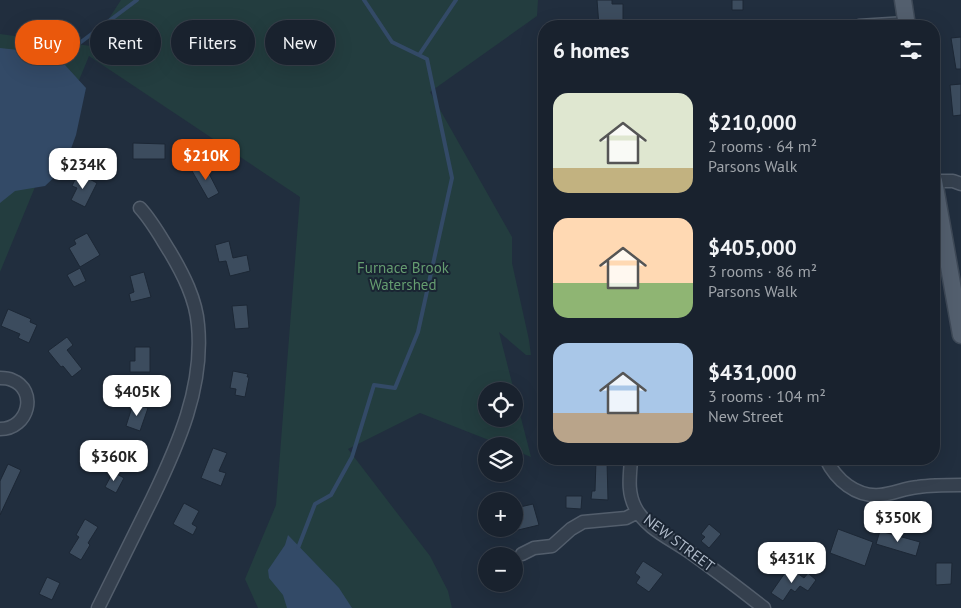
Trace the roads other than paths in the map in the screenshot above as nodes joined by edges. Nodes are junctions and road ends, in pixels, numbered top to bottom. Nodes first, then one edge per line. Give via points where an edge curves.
1 (902, 0) edge
2 (905, 20) edge
3 (940, 181) edge
4 (961, 184) edge
5 (140, 208) dead end
6 (940, 250) edge
7 (961, 335) edge
8 (0, 378) edge
9 (0, 429) edge
10 (631, 465) edge
11 (829, 465) edge
12 (961, 485) edge
13 (638, 512) junction
14 (523, 554) edge
15 (98, 608) edge
16 (764, 608) edge

1 - 2 main road
3 - 4 street
5 - 15 street via 158,231 190,292 198,324 198,361 191,401 175,450
6 - 7 main road
8 - 9 street via 11,379 18,384 28,402 25,415 16,426
10 - 13 street, NEW STREET via 630,491
11 - 12 street via 843,482 864,495 881,495 918,486
13 - 14 street via 626,518 583,522 552,546 534,548
13 - 16 street, NEW STREET via 657,530

